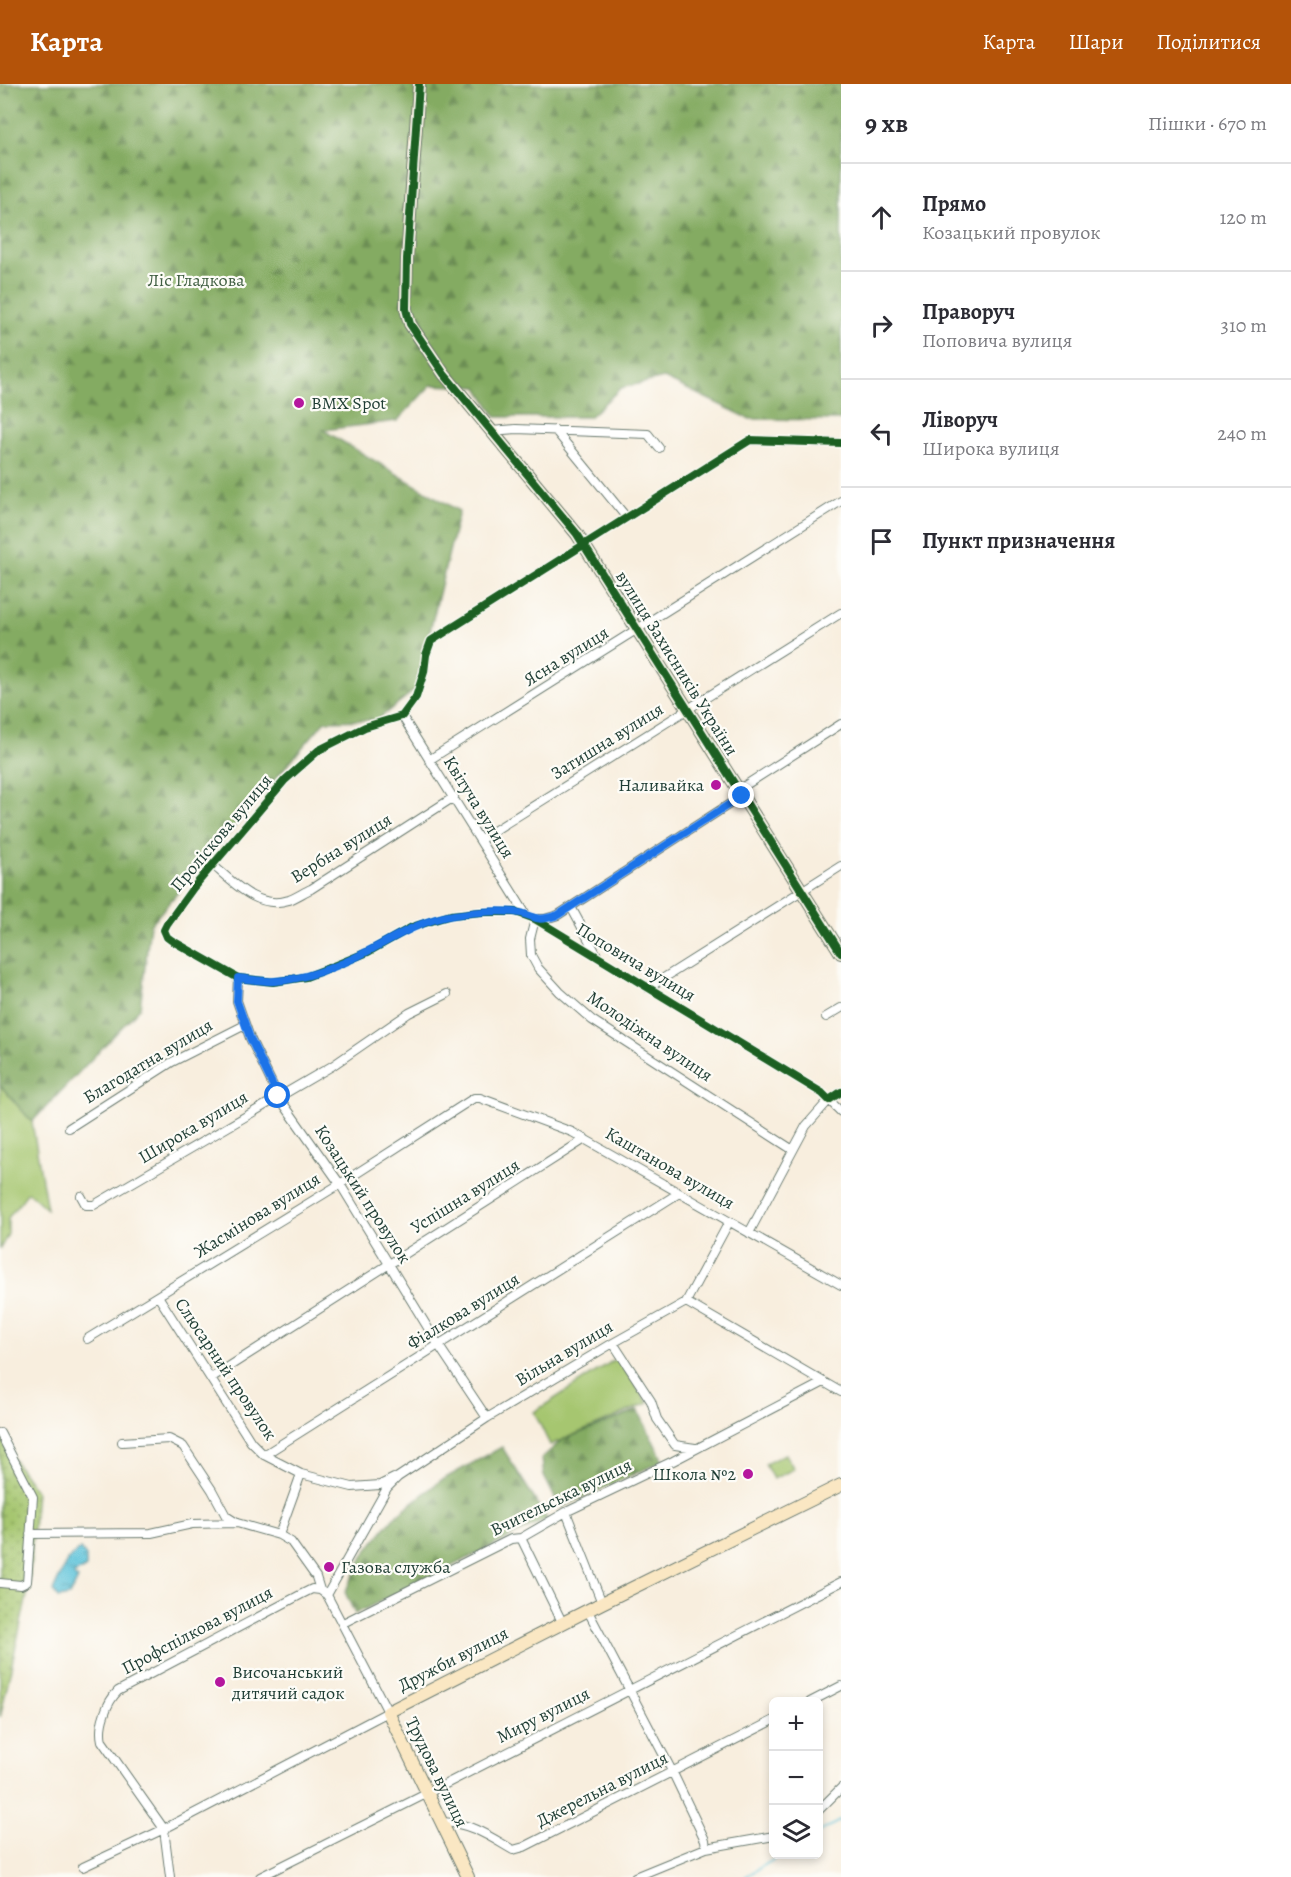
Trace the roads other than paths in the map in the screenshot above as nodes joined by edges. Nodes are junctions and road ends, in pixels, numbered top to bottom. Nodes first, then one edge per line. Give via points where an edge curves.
1 (420, 84) edge
2 (555, 430) junction
3 (491, 431) junction
4 (841, 443) edge
5 (659, 448) dead end
6 (841, 501) edge
7 (627, 518) junction
8 (584, 545) junction
9 (841, 613) edge
10 (637, 629) junction
11 (688, 710) junction
12 (402, 716) junction
13 (841, 724) edge
14 (429, 760) junction
15 (740, 793) junction
16 (453, 797) junction
17 (481, 839) junction
18 (214, 866) junction
19 (841, 866) edge
20 (802, 891) junction
21 (571, 907) junction
22 (531, 918) junction
23 (167, 937) joint
24 (841, 953) edge
25 (598, 957) junction
26 (238, 978) junction
27 (648, 987) junction
28 (447, 994) dead end
29 (841, 1008) edge
30 (826, 1017) dead end
31 (245, 1025) junction
32 (841, 1092) edge
33 (278, 1096) junction
34 (474, 1098) joint
35 (829, 1100) junction
36 (841, 1112) edge
37 (69, 1128) dead end
38 (585, 1139) junction
39 (793, 1150) junction
40 (340, 1184) junction
41 (679, 1193) junction
42 (81, 1196) dead end
43 (729, 1222) junction
44 (749, 1233) junction
45 (389, 1264) junction
46 (841, 1285) edge
47 (158, 1296) junction
48 (686, 1302) junction
49 (87, 1340) dead end
50 (612, 1343) junction
51 (439, 1346) junction
52 (211, 1378) junction
53 (824, 1382) junction
54 (841, 1392) edge
55 (487, 1418) junction
56 (0, 1433) edge
57 (122, 1442) dead end
58 (695, 1448) junction
59 (264, 1455) junction
60 (301, 1474) junction
61 (398, 1477) junction
62 (841, 1485) edge
63 (566, 1512) junction
64 (237, 1523) junction
65 (30, 1534) junction
66 (279, 1534) junction
67 (521, 1538) junction
68 (841, 1582) edge
69 (0, 1583) edge
70 (324, 1593) junction
71 (602, 1603) junction
72 (588, 1611) junction
73 (343, 1623) junction
74 (563, 1624) junction
75 (841, 1686) edge
76 (629, 1689) junction
77 (818, 1697) edge
78 (388, 1712) junction
79 (769, 1723) edge
80 (672, 1772) junction
81 (841, 1788) edge
82 (428, 1793) junction
83 (823, 1807) edge
84 (442, 1822) junction
85 (164, 1829) junction
86 (769, 1837) edge
87 (706, 1848) junction
88 (83, 1867) dead end
89 (464, 1875) edge
90 (170, 1877) edge
91 (260, 1877) edge
92 (635, 1877) edge

1 - 3 street, вулиця Захисників України via 406,309 424,347
2 - 3 street
2 - 5 street via 648,434
2 - 7 street
3 - 8 street, вулиця Захисників України
4 - 7 street via 750,441
6 - 10 street, Ясна вулиця
7 - 8 street
8 - 10 street, вулиця Захисників України
8 - 12 street via 431,641 416,697
9 - 11 street, Затишна вулиця
10 - 11 street, вулиця Захисників України
10 - 14 street, Ясна вулиця
11 - 15 street, вулиця Захисників України
11 - 17 street, Затишна вулиця
12 - 14 street, Квітуча вулиця
12 - 18 street, Проліскова вулиця via 364,727 319,750 285,780
13 - 15 street
14 - 16 street, Квітуча вулиця
15 - 20 street, вулиця Захисників України
15 - 21 street
16 - 17 street, Квітуча вулиця
16 - 18 street, Вербна вулиця via 288,900 256,899
17 - 22 street, Квітуча вулиця
18 - 23 street, Проліскова вулиця via 167,924
19 - 20 street
20 - 24 street, вулиця Захисників України
20 - 27 street
21 - 22 street via 545,920
21 - 25 street
22 - 25 street, Поповича вулиця
22 - 26 street, Поповича вулиця via 516,912 451,915 412,927 368,952 306,977 273,982
22 - 39 street, Молодіжна вулиця via 531,954 560,992 592,1020
23 - 26 street, Поповича вулиця
25 - 27 street, Поповича вулиця
26 - 31 street, Козацький провулок via 237,1001
27 - 35 street, Поповича вулиця
28 - 33 street, Широка вулиця via 409,1013
29 - 30 street
31 - 33 street, Козацький провулок
31 - 37 street, Благодатна вулиця via 171,1062
32 - 35 street
33 - 40 street, Козацький провулок
33 - 42 street, Широка вулиця via 94,1205 86,1204
34 - 38 street, Каштанова вулиця via 572,1131
34 - 40 street, Жасмінова вулиця
35 - 36 street, Поповича вулиця
35 - 39 street via 806,1126
38 - 41 street, Каштанова вулиця
38 - 45 street, Успішна вулиця
39 - 44 street
40 - 45 street, Козацький провулок
40 - 47 street, Жасмінова вулиця
41 - 43 street, Каштанова вулиця
41 - 51 street, Фіалкова вулиця
43 - 44 street, Каштанова вулиця
43 - 48 street
44 - 46 street, Каштанова вулиця
45 - 51 street, Козацький провулок
45 - 52 street, Успішна вулиця
47 - 49 street, Жасмінова вулиця
47 - 52 street, Слюсарний провулок
48 - 50 street, Вільна вулиця
48 - 53 street
50 - 55 street, Вільна вулиця
50 - 58 street via 675,1445
51 - 55 street, Козацький провулок
51 - 59 street, Фіалкова вулиця
52 - 59 street, Слюсарний провулок via 251,1442
53 - 54 street
53 - 58 street, Вчительська вулиця
55 - 61 street, Вільна вулиця
56 - 65 street via 33,1497
57 - 64 street via 170,1439 183,1446 226,1516
58 - 63 street, Вчительська вулиця
59 - 60 street, Слюсарний провулок
60 - 61 street, Слюсарний провулок via 352,1487 380,1485
60 - 66 street
61 - 70 street, Вільна вулиця via 387,1488
62 - 71 street, Дружби вулиця
63 - 67 street, Вчительська вулиця
63 - 71 street
64 - 65 street via 192,1524 151,1533
64 - 66 street
65 - 69 street via 27,1582
66 - 70 street, Трудова вулиця via 291,1542
67 - 73 street, Вчительська вулиця via 511,1539
67 - 74 street
68 - 76 street, Миру вулиця
70 - 73 street, Трудова вулиця
70 - 85 street, Профспілкова вулиця via 312,1589 111,1697 100,1730 102,1741
71 - 72 street, Дружби вулиця
72 - 74 street, Дружби вулиця
72 - 76 street
73 - 78 street, Трудова вулиця
74 - 78 street, Дружби вулиця
75 - 77 street
76 - 80 street
76 - 82 street, Миру вулиця
78 - 82 street, Трудова вулиця
78 - 85 street, Дружби вулиця
79 - 80 street, Джерельна вулиця
80 - 84 street, Джерельна вулиця via 513,1850 475,1828
80 - 87 street
81 - 83 street
82 - 84 street, Трудова вулиця
82 - 91 street, Миру вулиця
84 - 89 street, Трудова вулиця
85 - 88 street, Дружби вулиця
85 - 90 street, Профспілкова вулиця
86 - 87 street
87 - 92 street

